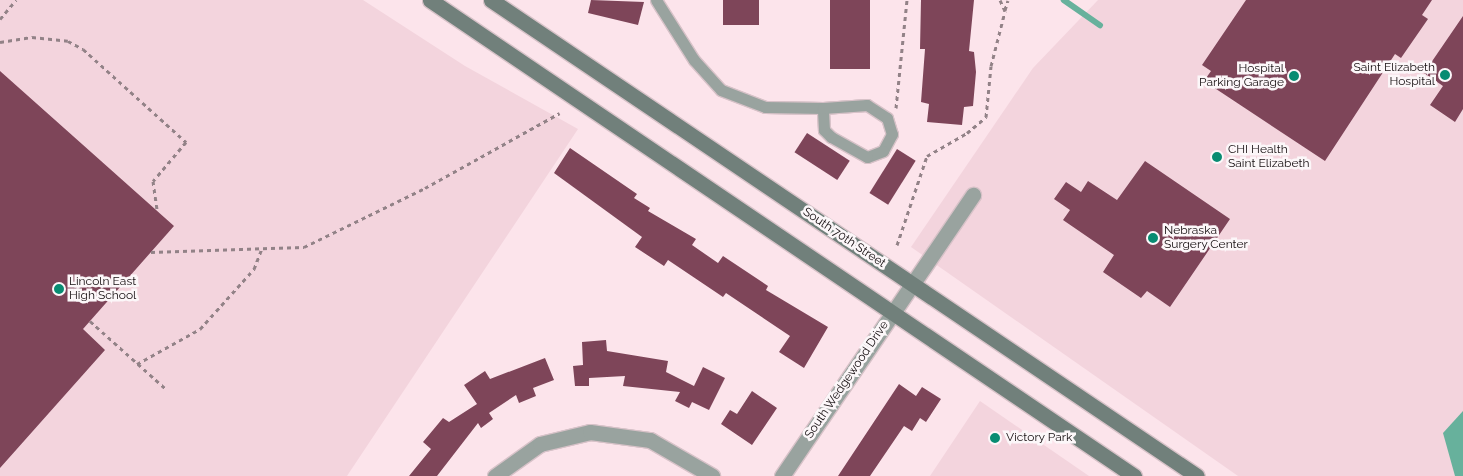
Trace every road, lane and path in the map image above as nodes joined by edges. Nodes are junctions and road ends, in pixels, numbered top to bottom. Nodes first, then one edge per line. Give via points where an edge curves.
1 (16, 0) edge
2 (430, 0) edge
3 (491, 0) edge
4 (656, 0) edge
5 (907, 0) edge
6 (1000, 0) edge
7 (1008, 0) edge
8 (1005, 11) junction
9 (0, 19) edge
10 (0, 42) edge
11 (823, 108) junction
12 (896, 109) dead end
13 (560, 113) dead end
14 (973, 195) dead end
15 (157, 211) dead end
16 (897, 246) dead end
17 (262, 248) junction
18 (151, 252) dead end
19 (912, 283) junction
20 (892, 312) junction
21 (90, 321) dead end
22 (137, 364) junction
23 (165, 388) dead end
24 (495, 476) edge
25 (712, 476) edge
26 (782, 476) edge
27 (1134, 476) edge
28 (1197, 476) edge

1 - 9 path
2 - 20 main road
3 - 19 main road, South 70th Street
4 - 11 lane via 694,60 721,90 765,107
5 - 12 path
6 - 8 path
7 - 8 path
8 - 16 path via 992,57 986,117 967,133 927,156
10 - 15 path via 32,37 68,40 83,48 186,142 153,180
11 - 11 lane via 873,107 891,125 889,144 876,156 860,156 824,130
13 - 17 path via 411,196 304,247
14 - 19 street, South Wedgewood Drive
17 - 18 path
17 - 22 path via 254,269 200,329
19 - 20 street, South Wedgewood Drive
19 - 28 main road, South 70th Street
20 - 26 street, South Wedgewood Drive
20 - 27 main road
21 - 22 path
22 - 23 path
24 - 25 street via 540,444 590,432 650,440

